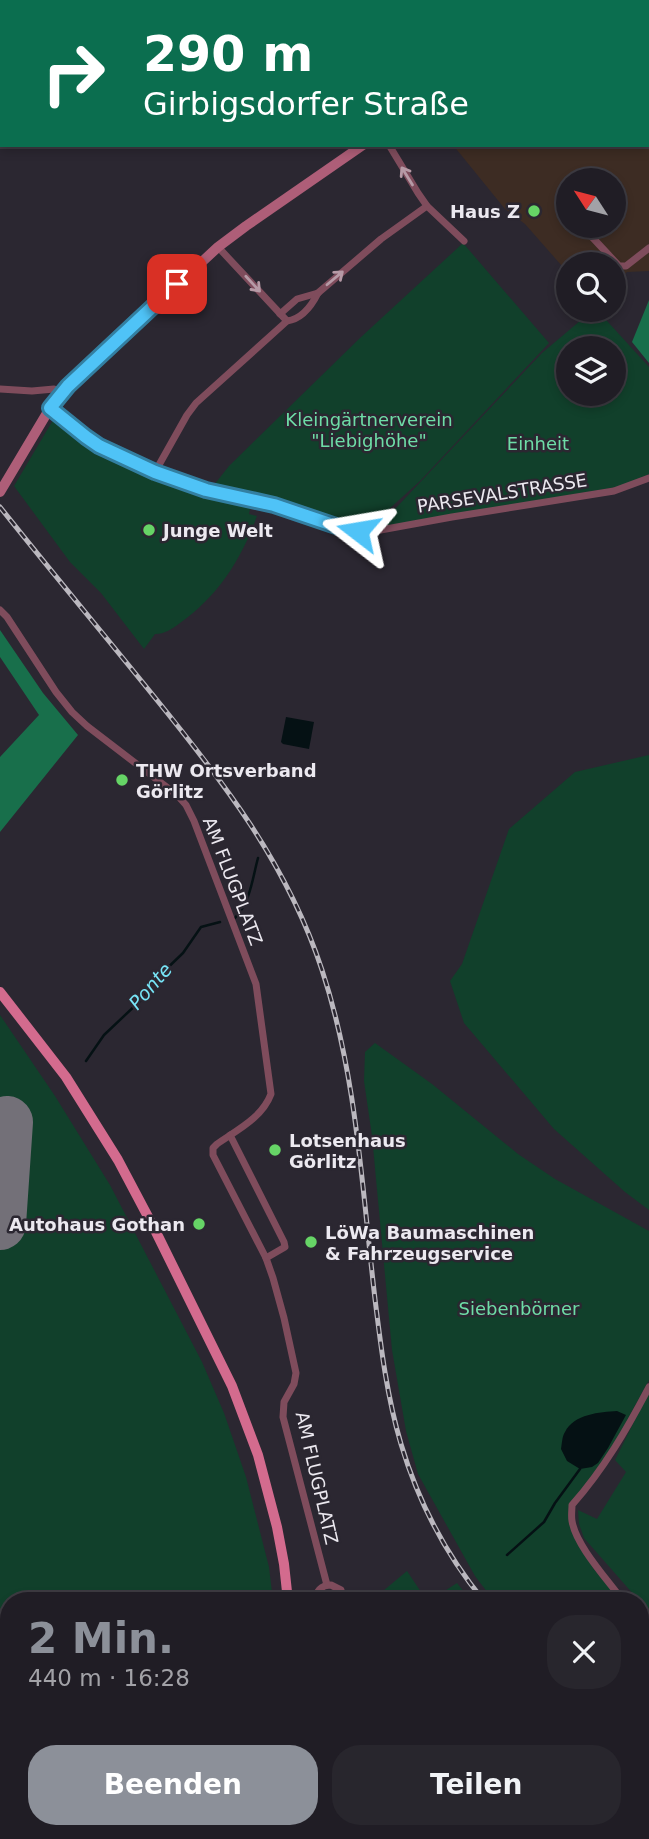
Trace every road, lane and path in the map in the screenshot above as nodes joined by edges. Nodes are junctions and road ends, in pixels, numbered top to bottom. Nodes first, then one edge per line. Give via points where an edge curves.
1 (360, 147) edge
2 (390, 147) edge
3 (427, 205) junction
4 (593, 238) edge
5 (464, 241) dead end
6 (218, 247) junction
7 (649, 248) edge
8 (318, 293) junction
9 (280, 314) junction
10 (286, 321) junction
11 (0, 389) edge
12 (62, 392) junction
13 (50, 408) junction
14 (155, 472) junction
15 (649, 478) edge
16 (0, 492) edge
17 (0, 610) edge
18 (0, 992) edge
19 (229, 1135) junction
20 (266, 1258) junction
21 (649, 1387) edge
22 (327, 1585) junction
23 (287, 1592) edge
24 (318, 1592) edge
25 (342, 1592) edge
26 (616, 1592) edge

1 - 6 street
3 -> 2 street
3 - 5 street
8 -> 3 street
4 - 7 street via 619,266 626,266
6 -> 9 street
6 - 12 street
8 - 9 street via 297,299
8 - 10 street via 297,320
9 - 10 street
10 - 14 street via 196,403
11 - 12 street
12 - 13 street
13 - 14 street, PARSEVALSTRASSE via 99,446
13 - 16 street
14 - 15 street, PARSEVALSTRASSE via 206,490 367,531 614,491
17 - 19 street, AM FLUGPLATZ via 72,712 177,795 194,821 256,984 270,1083 267,1106
18 - 23 main road via 66,1077 117,1160 232,1386 258,1455 277,1527
19 - 20 street, AM FLUGPLATZ via 213,1148 213,1155
19 - 20 street via 284,1242 285,1247
20 - 22 street, AM FLUGPLATZ via 296,1373 283,1417
21 - 26 street via 611,1455 572,1504 572,1523 580,1540
22 - 24 street
22 - 25 street

